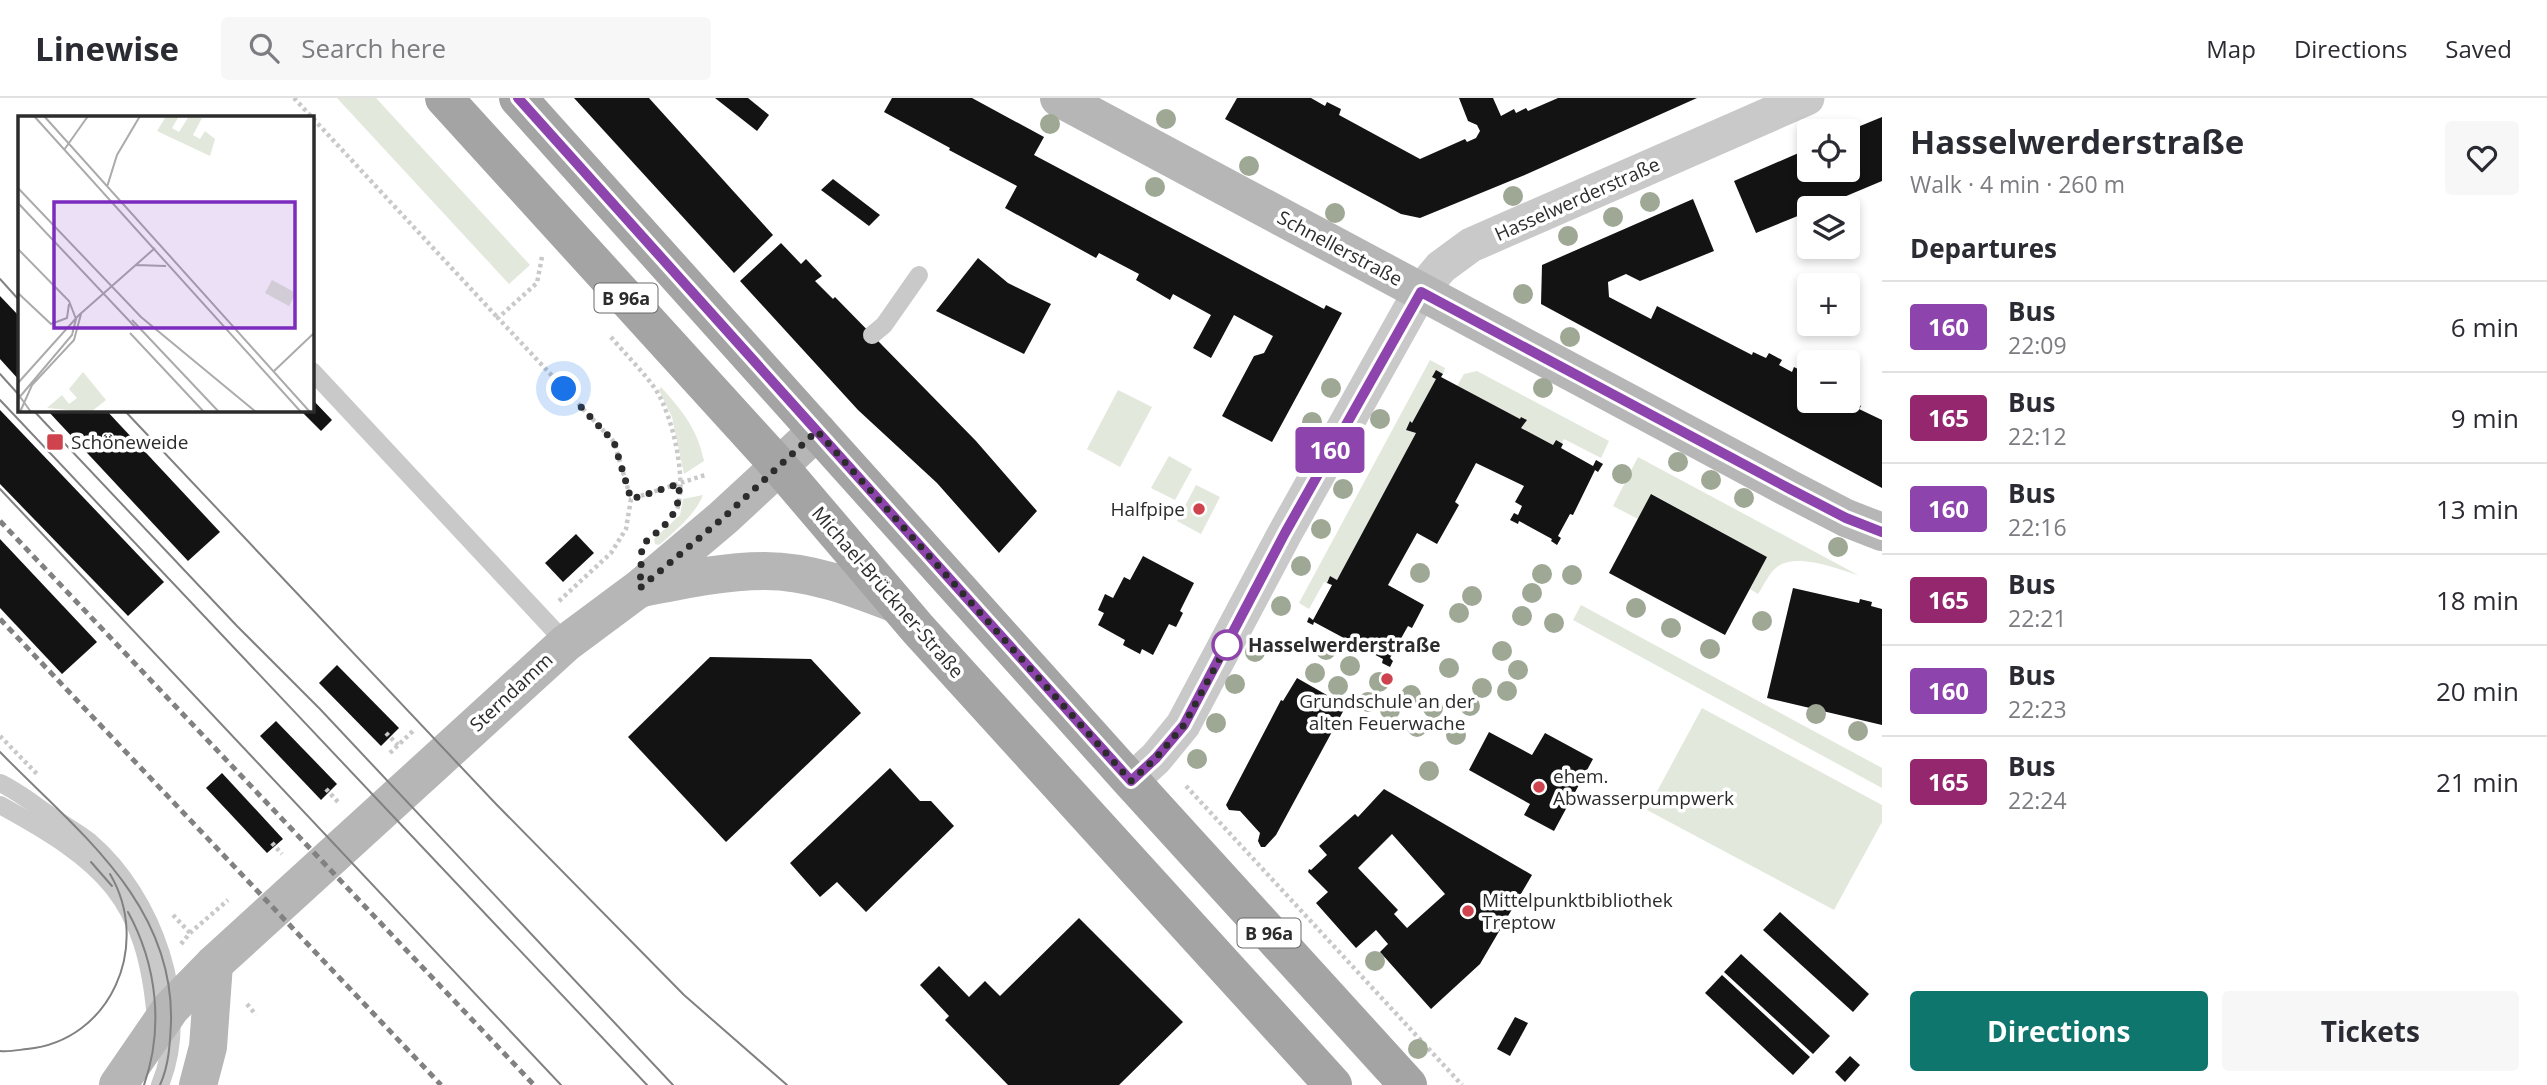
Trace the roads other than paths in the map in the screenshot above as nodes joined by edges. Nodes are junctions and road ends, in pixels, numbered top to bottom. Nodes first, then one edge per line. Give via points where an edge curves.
1 (444, 98) edge
2 (518, 98) edge
3 (1059, 98) edge
4 (1807, 98) edge
5 (919, 275) dead end
6 (1421, 292) junction
7 (872, 335) dead end
8 (313, 372) edge
9 (817, 431) junction
10 (780, 467) junction
11 (1882, 532) edge
12 (640, 588) junction
13 (896, 604) junction
14 (566, 643) junction
15 (1143, 769) junction
16 (2, 783) edge
17 (0, 805) edge
18 (214, 964) junction
19 (177, 1031) junction
20 (118, 1085) edge
21 (160, 1085) edge
22 (198, 1085) edge
23 (1333, 1085) edge
24 (1408, 1085) edge

1 - 10 main road, Michael-Brückner-Straße / B 96a
2 - 9 main road, B 96a
3 - 6 main road, Schnellerstraße
4 - 6 street, Hasselwerderstraße via 1471,245 1441,267
5 - 7 lane
6 - 11 main road, Schnellerstraße via 1790,489
6 - 15 street, Hasselwerderstraße via 1285,533 1184,725
8 - 14 lane
9 - 10 main road, Sterndamm
9 - 15 main road, B 96a
10 - 12 main road, Sterndamm
10 - 13 main road, Michael-Brückner-Straße / B 96a
12 - 13 main road via 766,571 850,586
12 - 14 main road, Sterndamm
13 - 23 main road, Michael-Brückner-Straße / B 96a
14 - 18 main road, Sterndamm
15 - 24 main road, B 96a
16 - 19 lane via 89,842 118,872 161,950
17 - 19 lane via 91,862 121,899 139,932
18 - 19 main road, Sterndamm
18 - 19 main road, Sterndamm
19 - 20 main road, Sterndamm
19 - 21 lane
19 - 22 main road, Sterndamm

